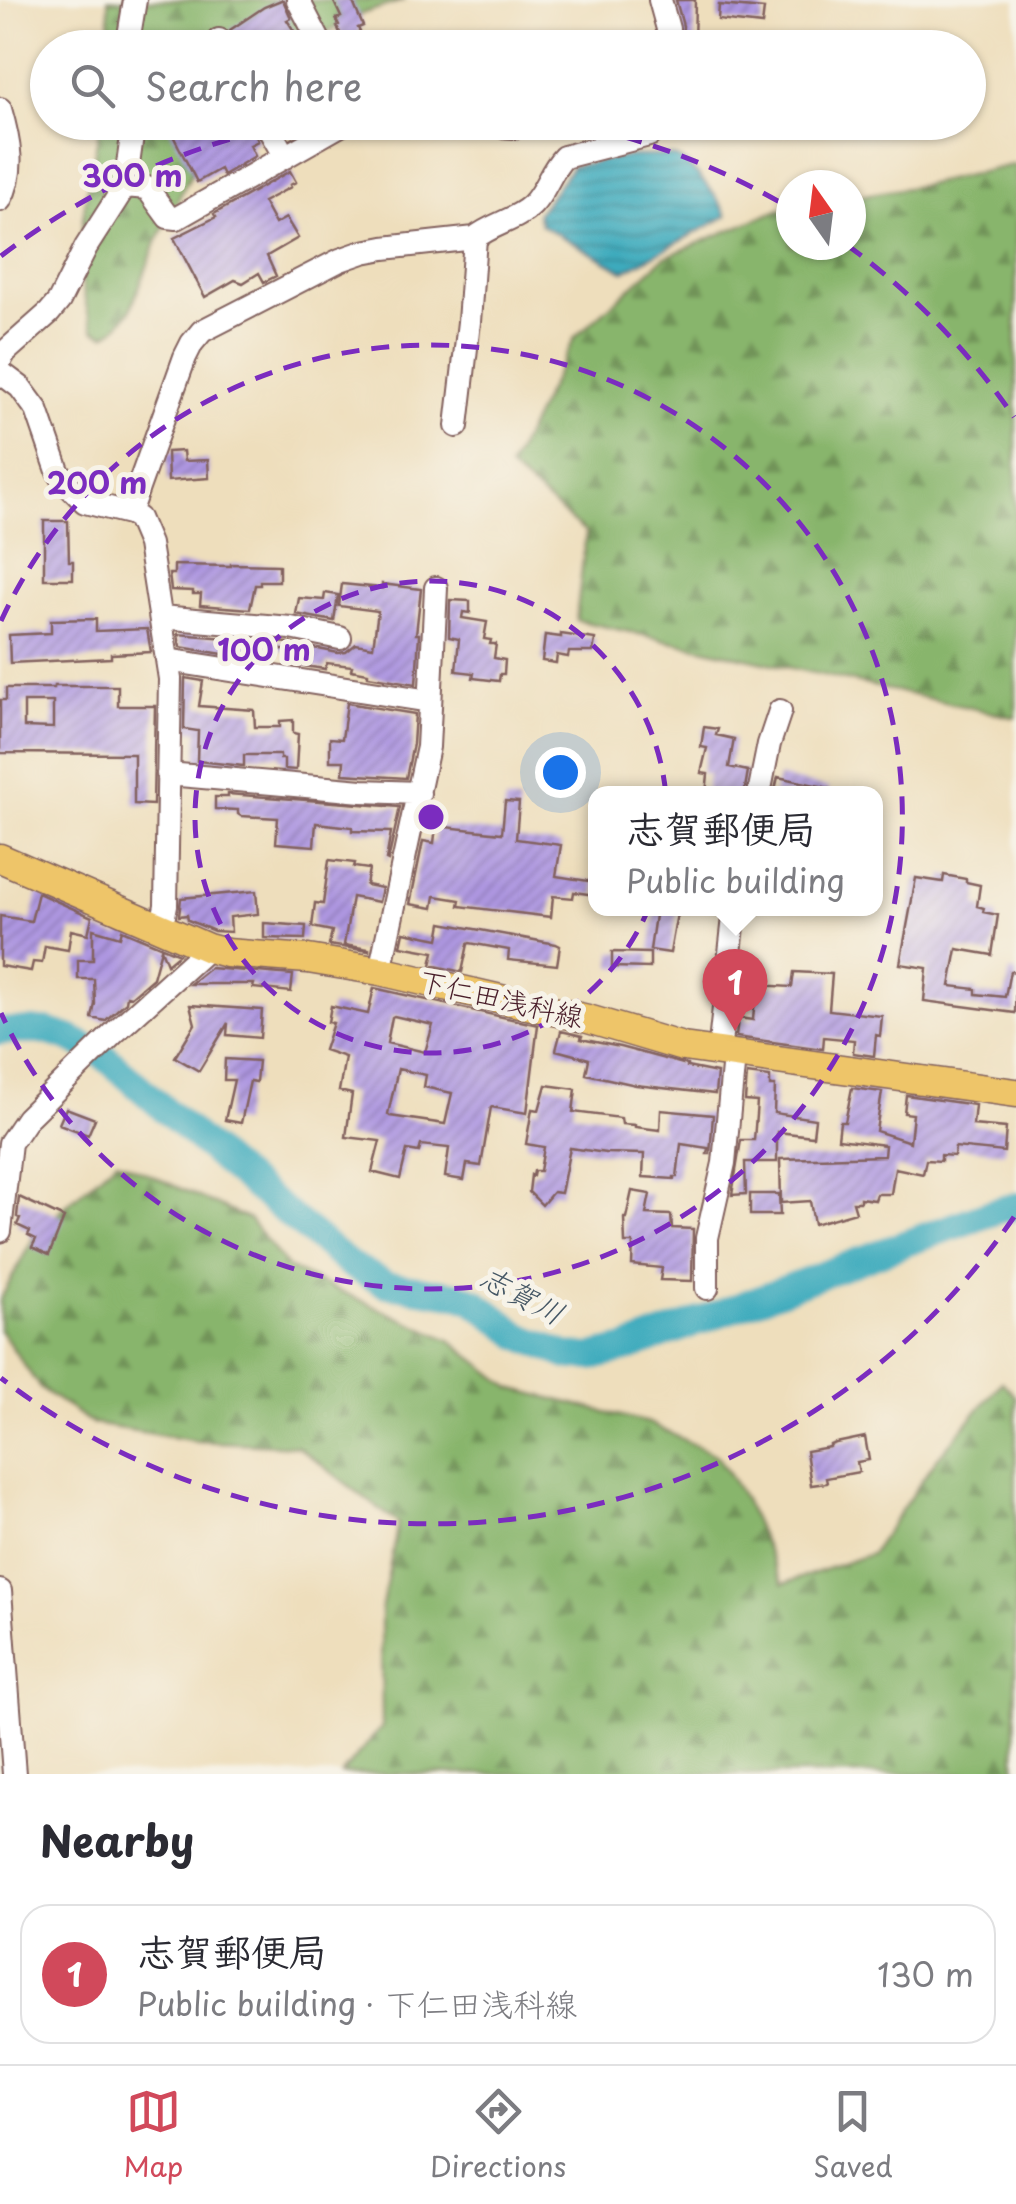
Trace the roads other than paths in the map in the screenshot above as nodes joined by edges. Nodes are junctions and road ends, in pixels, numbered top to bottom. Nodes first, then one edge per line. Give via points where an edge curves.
1 (135, 0) edge
2 (298, 0) edge
3 (660, 0) edge
4 (130, 30) edge
5 (314, 30) edge
6 (668, 30) edge
7 (0, 109) edge
8 (131, 140) edge
9 (275, 140) edge
10 (315, 140) edge
11 (629, 140) edge
12 (285, 157) junction
13 (124, 186) junction
14 (0, 200) edge
15 (475, 238) junction
16 (0, 361) edge
17 (0, 372) edge
18 (457, 426) dead end
19 (129, 513) junction
20 (436, 588) dead end
21 (161, 617) junction
22 (340, 638) dead end
23 (167, 660) junction
24 (430, 701) junction
25 (780, 711) dead end
26 (168, 774) junction
27 (761, 786) edge
28 (418, 793) junction
29 (0, 858) edge
30 (735, 916) edge
31 (162, 926) junction
32 (208, 948) junction
33 (380, 971) junction
34 (727, 1054) junction
35 (1016, 1093) edge
36 (0, 1231) edge
37 (707, 1288) dead end
38 (0, 1591) edge
39 (14, 1774) edge

1 - 4 street
2 - 5 street
3 - 6 street
7 - 14 street via 10,172
8 - 13 street
9 - 12 street
10 - 12 street
11 - 15 street via 564,157 531,206
12 - 13 street via 178,218 168,217 147,188
13 - 16 street via 59,301
15 - 18 street
15 - 19 street via 363,252 202,332 185,357
17 - 19 street via 37,410 65,482 85,502
19 - 21 street via 150,544
20 - 24 street
21 - 22 street
21 - 23 street
23 - 24 street
23 - 26 street
24 - 28 street
25 - 27 street
26 - 28 street
26 - 31 street
28 - 33 street
29 - 31 main road, 下仁田浅科線
30 - 34 street
31 - 32 main road, 下仁田浅科線
32 - 33 main road, 下仁田浅科線
32 - 36 street via 27,1118 10,1142
33 - 34 main road, 下仁田浅科線
34 - 35 main road, 下仁田浅科線
34 - 37 street via 724,1163 707,1238
38 - 39 street

